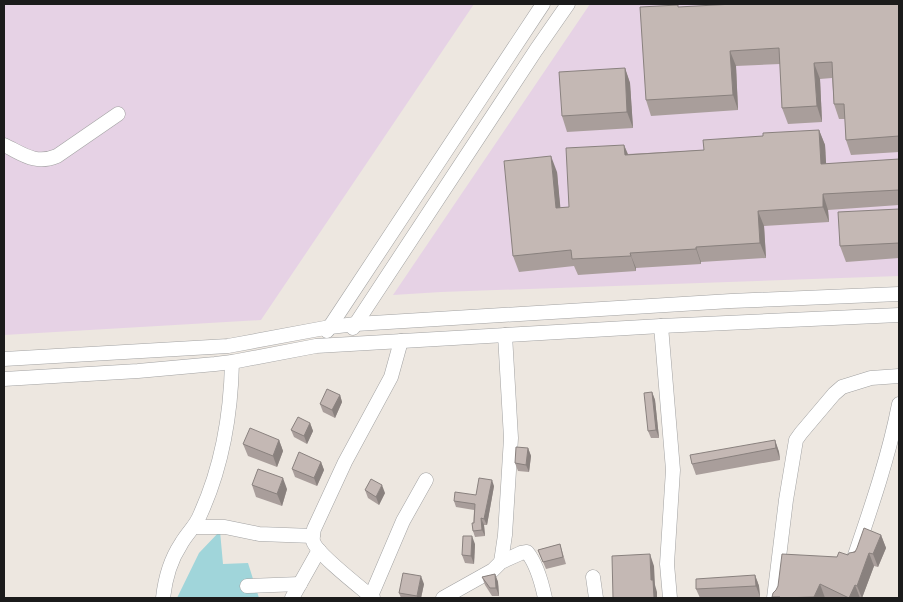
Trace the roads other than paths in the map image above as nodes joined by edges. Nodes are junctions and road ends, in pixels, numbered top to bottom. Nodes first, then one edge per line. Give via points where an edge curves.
1 (543, 4) edge
2 (568, 4) edge
3 (118, 114) dead end
4 (4, 145) edge
5 (899, 294) edge
6 (899, 315) edge
7 (356, 324) junction
8 (661, 326) junction
9 (330, 327) junction
10 (505, 335) junction
11 (401, 341) junction
12 (343, 344) junction
13 (316, 346) junction
14 (4, 359) edge
15 (232, 362) junction
16 (899, 376) edge
17 (4, 380) edge
18 (899, 404) edge
19 (897, 426) edge
20 (426, 480) dead end
21 (195, 527) junction
22 (313, 536) junction
23 (319, 550) junction
24 (854, 558) edge
25 (501, 562) junction
26 (593, 577) dead end
27 (300, 584) junction
28 (247, 586) dead end
29 (372, 597) edge
30 (163, 598) edge
31 (292, 598) edge
32 (443, 598) edge
33 (544, 598) edge
34 (596, 598) edge
35 (670, 598) edge
36 (774, 598) edge

1 - 9 street
2 - 7 street
3 - 4 street via 47,160 36,159
5 - 7 street
6 - 8 street
7 - 9 street
7 - 12 street
8 - 10 street
8 - 35 street via 674,470 667,564
9 - 13 street
9 - 14 street via 228,346
10 - 11 street
10 - 25 street via 510,438 506,535
11 - 12 street
11 - 22 street via 391,377 345,462
12 - 13 street
13 - 15 street
15 - 17 street
15 - 21 street via 223,446 209,495
16 - 36 street via 871,378 842,387 796,440
18 - 19 street
19 - 24 street
20 - 29 street via 403,521
21 - 22 street
21 - 30 street via 178,548
22 - 23 street
23 - 27 street
23 - 29 street
25 - 32 street via 493,570
25 - 33 street via 527,552
26 - 34 street
27 - 28 street
27 - 31 street

